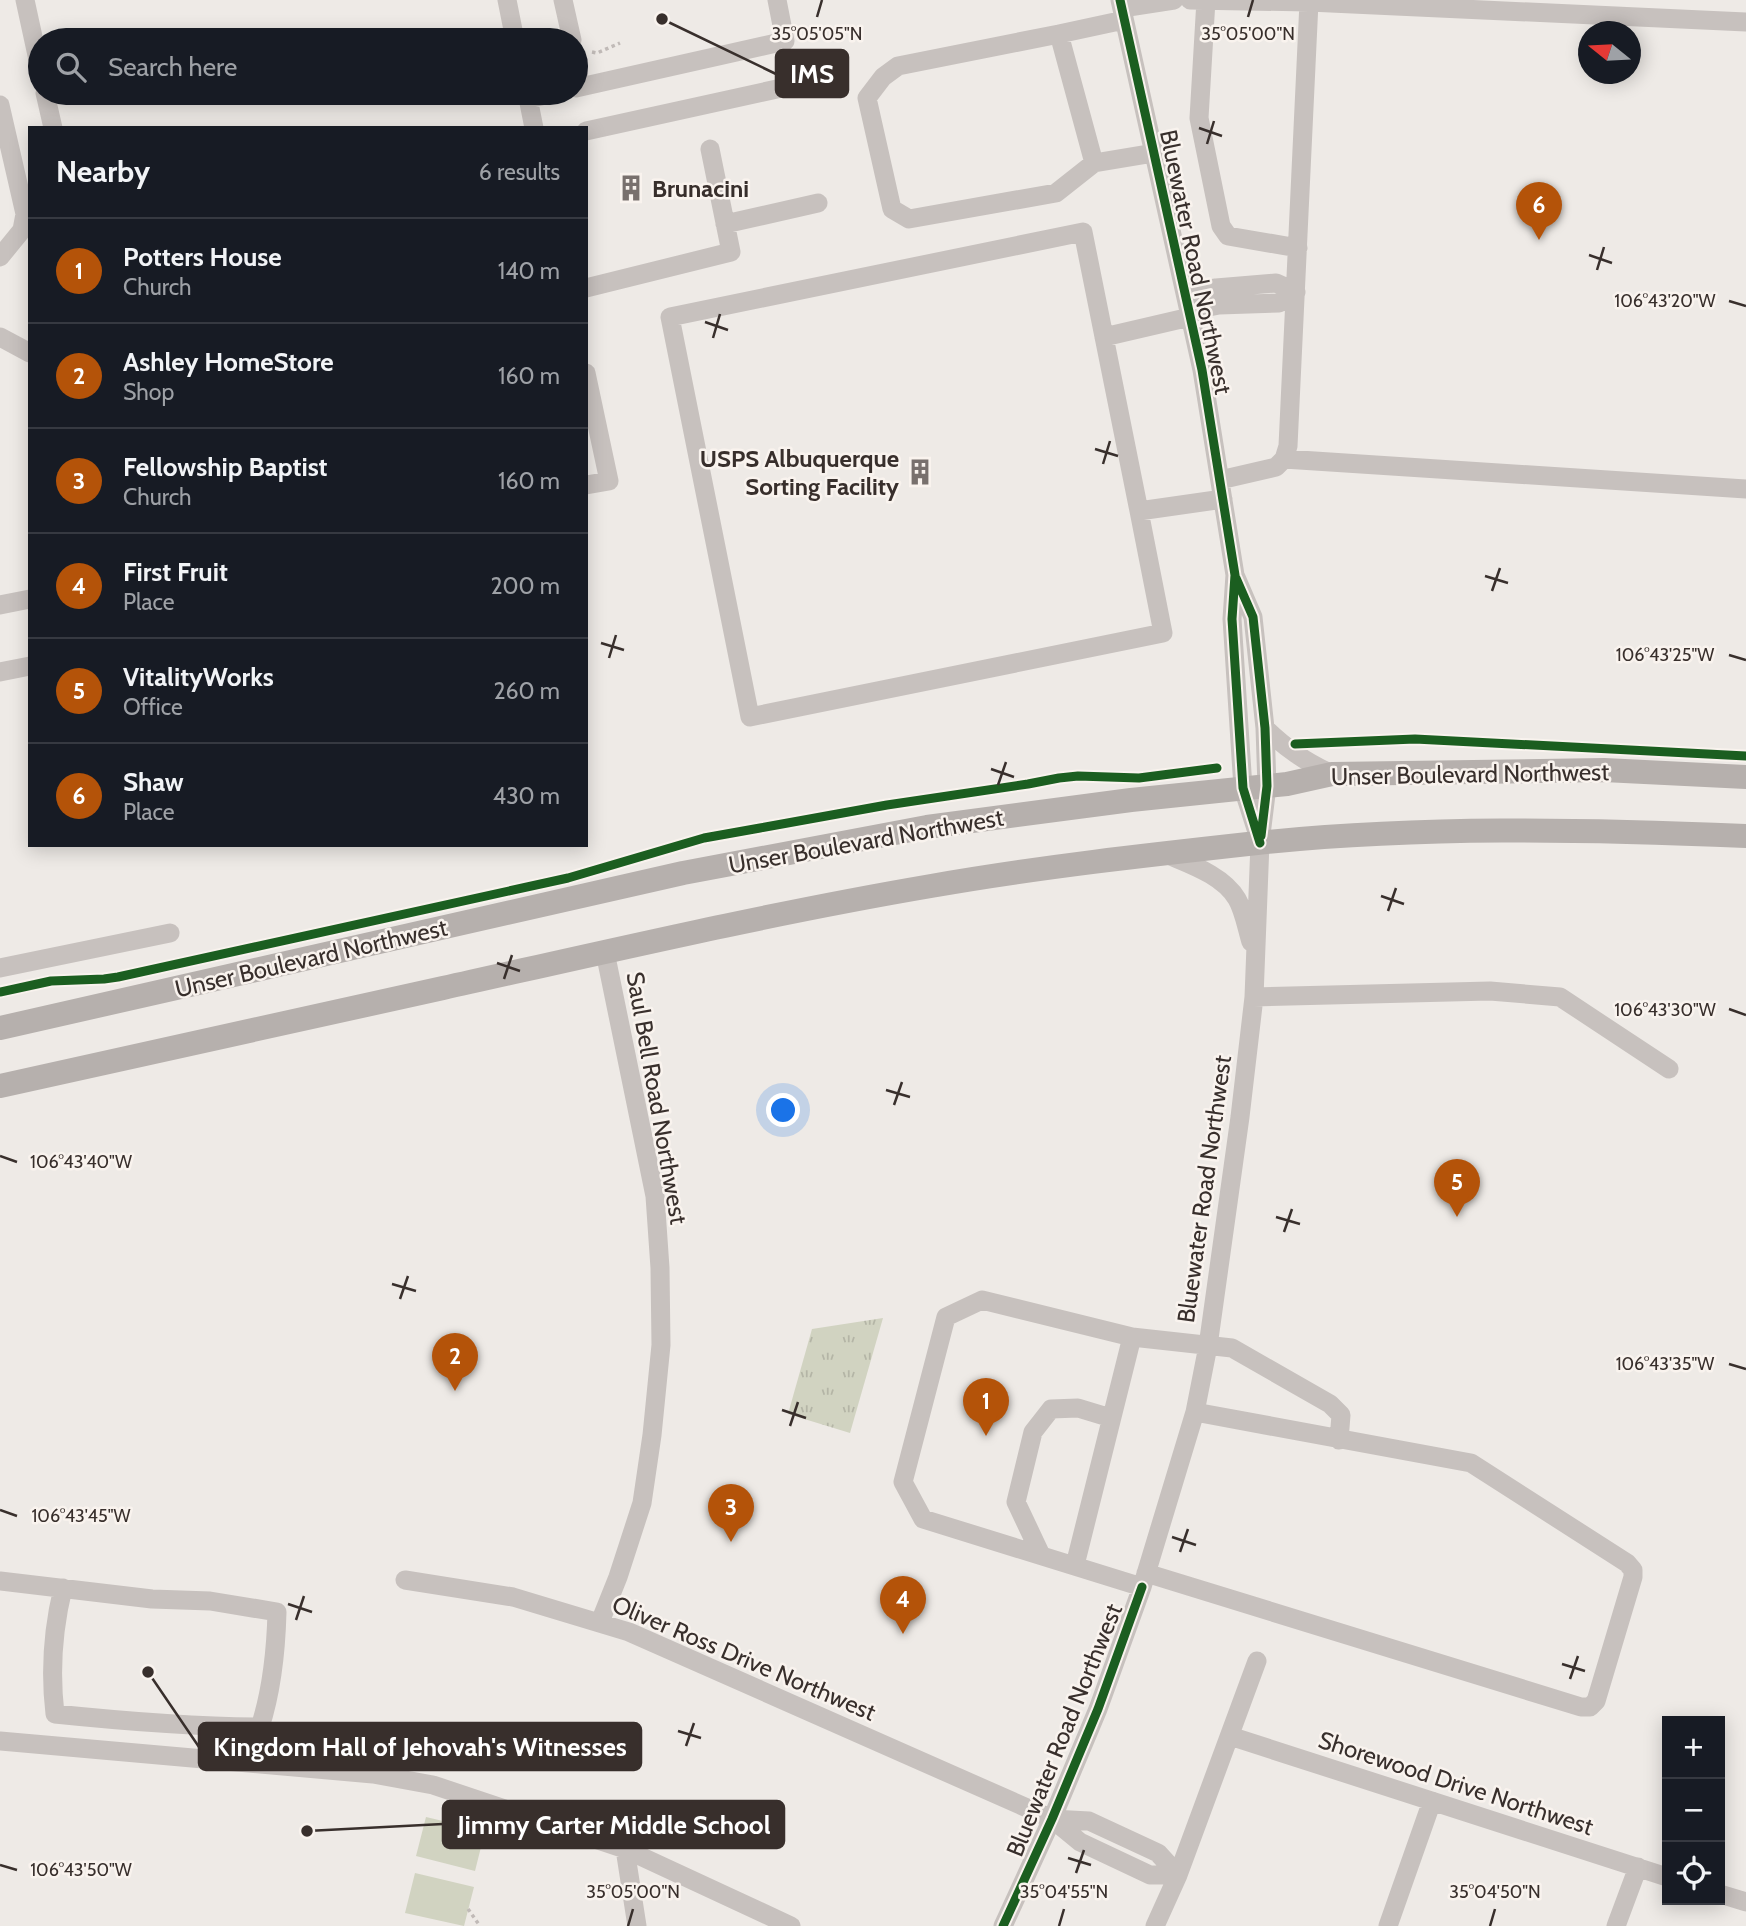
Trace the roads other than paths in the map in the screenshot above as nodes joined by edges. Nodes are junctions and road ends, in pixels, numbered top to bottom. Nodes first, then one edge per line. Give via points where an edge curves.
1 (25, 0) edge
2 (507, 0) edge
3 (563, 0) edge
4 (777, 0) edge
5 (1174, 0) edge
6 (1190, 0) edge
7 (1206, 0) edge
8 (1309, 2) junction
9 (1122, 9) edge
10 (1746, 22) edge
11 (31, 28) edge
12 (513, 28) edge
13 (571, 28) edge
14 (1059, 34) junction
15 (809, 82) dead end
16 (588, 85) edge
17 (0, 105) edge
18 (48, 105) edge
19 (529, 105) edge
20 (53, 126) edge
21 (534, 126) edge
22 (588, 131) edge
23 (710, 149) dead end
24 (1154, 153) junction
25 (1094, 163) junction
26 (818, 203) dead end
27 (725, 223) junction
28 (1298, 248) junction
29 (0, 257) edge
30 (588, 288) edge
31 (1296, 292) junction
32 (1188, 307) junction
33 (0, 337) edge
34 (1104, 337) junction
35 (28, 352) edge
36 (588, 382) edge
37 (1284, 459) junction
38 (588, 485) edge
39 (1746, 489) edge
40 (1221, 490) junction
41 (1139, 511) junction
42 (1235, 575) junction
43 (28, 599) edge
44 (0, 605) edge
45 (28, 666) edge
46 (0, 672) edge
47 (1265, 728) junction
48 (1332, 774) junction
49 (1746, 777) edge
50 (1255, 787) junction
51 (1746, 836) edge
52 (1260, 843) junction
53 (1165, 853) junction
54 (170, 933) dead end
55 (605, 952) junction
56 (1255, 954) junction
57 (0, 968) edge
58 (1254, 997) junction
59 (0, 1028) edge
60 (1669, 1069) dead end
61 (0, 1086) edge
62 (1132, 1337) junction
63 (1208, 1346) junction
64 (1195, 1412) junction
65 (1111, 1418) junction
66 (1339, 1440) junction
67 (1041, 1555) junction
68 (1075, 1565) junction
69 (405, 1580) dead end
70 (1144, 1580) junction
71 (0, 1581) edge
72 (63, 1588) junction
73 (600, 1622) junction
74 (1256, 1661) dead end
75 (1230, 1736) junction
76 (0, 1741) edge
77 (1432, 1801) junction
78 (1052, 1819) junction
79 (625, 1849) junction
80 (1638, 1867) junction
81 (1178, 1875) junction
82 (1662, 1875) edge
83 (1725, 1896) edge
84 (1746, 1902) edge
85 (637, 1926) edge
86 (790, 1926) edge
87 (1003, 1926) edge
88 (1155, 1926) edge
89 (1388, 1926) edge
90 (1616, 1926) edge

1 - 11 street
2 - 12 street
3 - 13 street
4 - 16 street via 785,41
5 - 9 street
6 - 7 street
7 - 8 street
7 - 28 street via 1199,118 1221,226 1228,236
8 - 10 street
8 - 28 street
9 - 14 street
9 - 24 street, Bluewater Road Northwest
14 - 25 street
14 - 25 street via 898,66 883,77 867,98 892,209 909,219 1029,200 1056,193
15 - 22 street
17 - 29 street via 25,214 22,230
18 - 20 street
19 - 21 street
23 - 27 street
24 - 25 street
24 - 32 street, Bluewater Road Northwest
26 - 27 street
27 - 30 street via 731,252
28 - 31 street
31 - 32 street via 1276,284 1216,288
31 - 37 street
32 - 34 street
32 - 40 street, Bluewater Road Northwest
33 - 35 street
34 - 41 street
34 - 41 street via 1083,232 670,317 750,717 1163,633
36 - 38 street via 609,481
37 - 39 street
37 - 40 street via 1276,467
40 - 41 street
40 - 42 street, Bluewater Road Northwest
42 - 47 street, Bluewater Road Northwest via 1253,617
42 - 50 street, Bluewater Road Northwest via 1232,619
43 - 44 street
45 - 46 street
47 - 48 street via 1306,762
47 - 50 street, Bluewater Road Northwest
48 - 49 main road, Unser Boulevard Northwest via 1604,770
48 - 50 main road, Unser Boulevard Northwest
50 - 52 street, Bluewater Road Northwest
50 - 59 main road, Unser Boulevard Northwest via 927,827 682,873
51 - 52 main road via 1501,830
52 - 53 main road
52 - 56 street, Bluewater Road Northwest
53 - 55 main road via 935,885
53 - 56 street via 1217,879 1237,898
54 - 57 street
55 - 61 main road
55 - 73 street, Saul Bell Road Northwest via 655,1196 661,1345 642,1503
56 - 58 street, Bluewater Road Northwest
58 - 60 street via 1490,991 1560,997
58 - 63 street, Bluewater Road Northwest
62 - 63 street
62 - 65 street
62 - 67 street via 982,1300 946,1317 903,1482 923,1519
63 - 64 street, Bluewater Road Northwest
63 - 66 street via 1232,1348 1330,1404 1340,1415
64 - 66 street
64 - 70 street, Bluewater Road Northwest
65 - 67 street via 1079,1408 1051,1409 1033,1432 1016,1502
65 - 68 street
66 - 70 street via 1471,1463 1627,1563 1633,1577 1596,1701 1590,1707
67 - 68 street
68 - 70 street
69 - 73 street, Oliver Ross Drive Northwest via 513,1597
70 - 78 street, Bluewater Road Northwest
71 - 72 street
72 - 72 street via 210,1601 276,1612 269,1699 260,1727 55,1714 55,1622
73 - 78 street, Oliver Ross Drive Northwest
74 - 75 street
75 - 77 street, Shorewood Drive Northwest
75 - 81 street
76 - 79 street via 373,1774 433,1785
77 - 80 street, Shorewood Drive Northwest
77 - 89 street
78 - 81 street, Oliver Ross Drive Northwest via 1080,1842 1150,1875
78 - 87 street, Bluewater Road Northwest
79 - 85 street
79 - 86 street
80 - 82 street, Shorewood Drive Northwest
80 - 90 street
81 - 88 street
83 - 84 street

